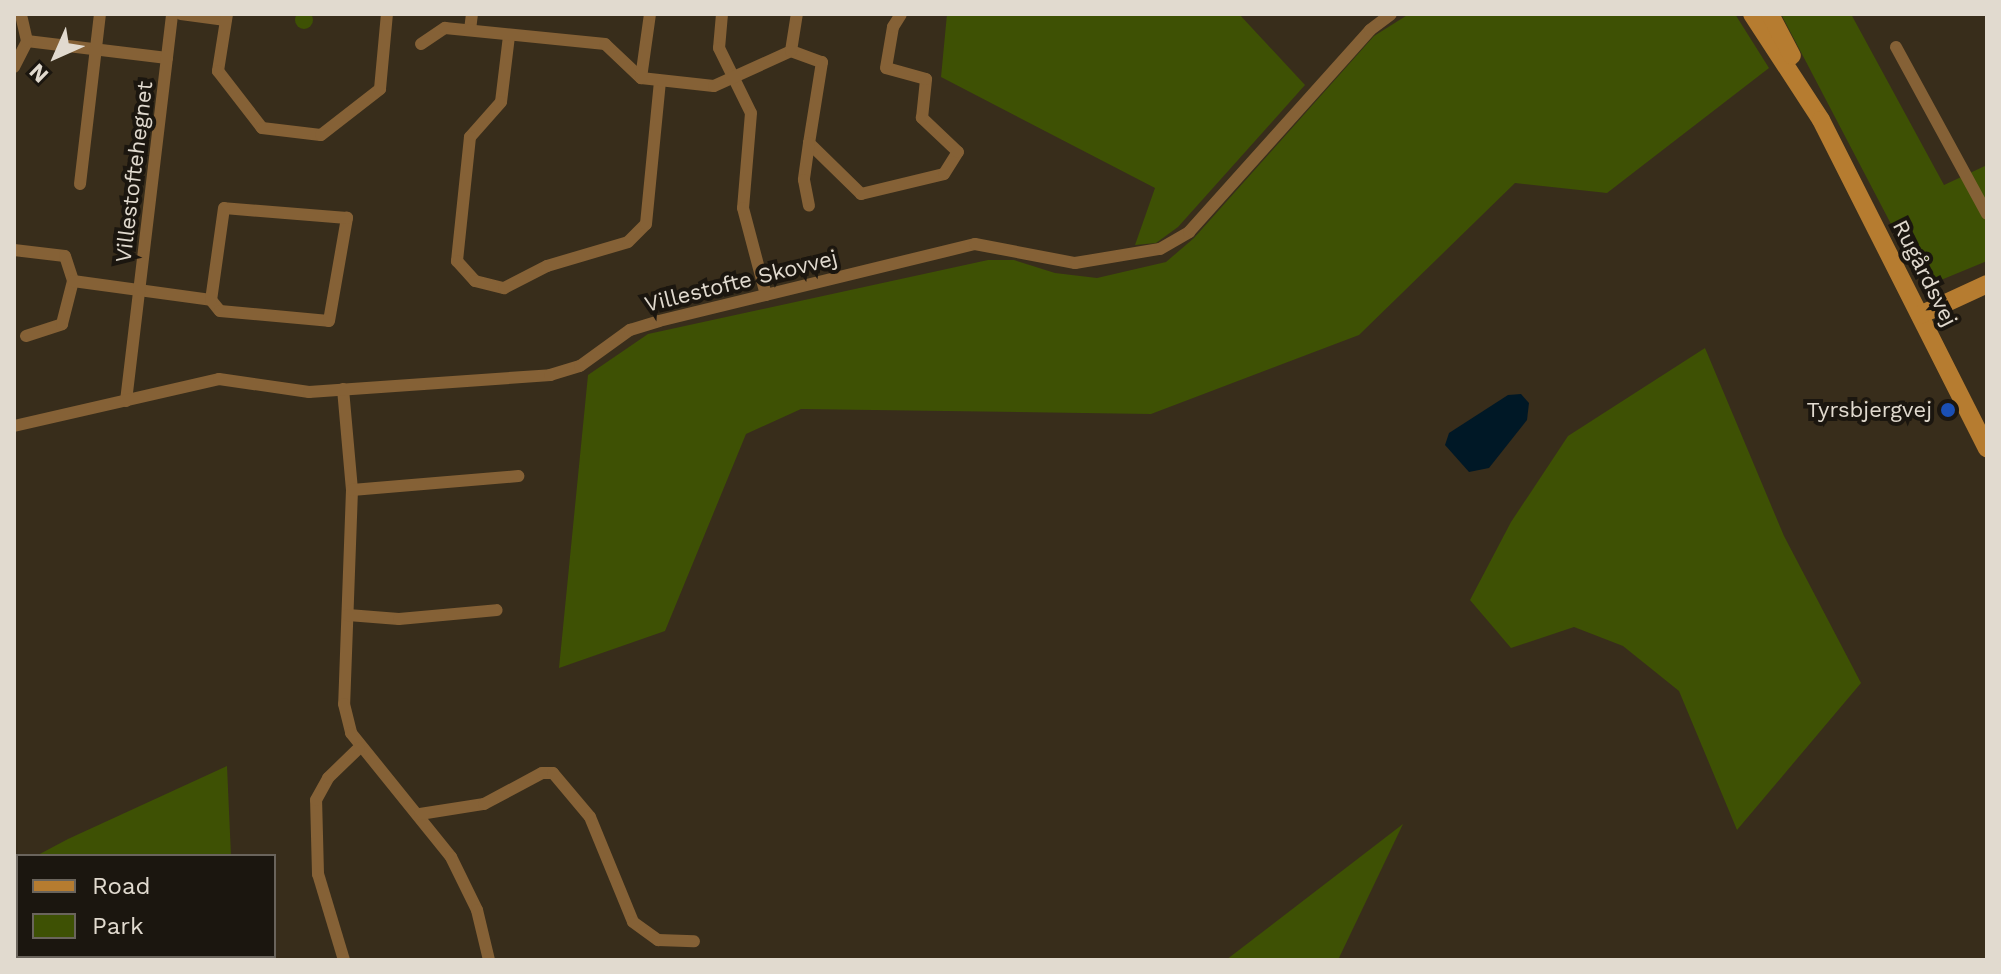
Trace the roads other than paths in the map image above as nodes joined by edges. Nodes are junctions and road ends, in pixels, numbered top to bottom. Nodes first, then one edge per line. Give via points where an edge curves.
1 (21, 14) edge
2 (100, 14) edge
3 (172, 14) edge
4 (181, 14) edge
5 (387, 14) edge
6 (472, 14) edge
7 (650, 14) edge
8 (722, 14) edge
9 (797, 14) edge
10 (901, 14) edge
11 (1391, 14) edge
12 (1752, 14) edge
13 (1770, 14) edge
14 (226, 17) edge
15 (470, 30) junction
16 (509, 36) junction
17 (27, 41) junction
18 (421, 44) dead end
19 (1896, 47) dead end
20 (96, 48) junction
21 (791, 51) junction
22 (167, 58) junction
23 (14, 67) edge
24 (641, 78) junction
25 (736, 78) junction
26 (660, 81) junction
27 (1821, 120) junction
28 (809, 143) junction
29 (80, 184) dead end
30 (809, 206) dead end
31 (1987, 214) edge
32 (14, 250) edge
33 (73, 281) junction
34 (1987, 284) edge
35 (140, 291) junction
36 (766, 295) junction
37 (211, 300) junction
38 (1920, 315) junction
39 (26, 336) dead end
40 (343, 389) junction
41 (126, 401) junction
42 (14, 426) edge
43 (1987, 448) edge
44 (518, 476) dead end
45 (352, 490) junction
46 (497, 610) dead end
47 (348, 615) junction
48 (359, 748) junction
49 (420, 814) junction
50 (694, 941) dead end
51 (344, 960) edge
52 (489, 960) edge

1 - 17 street
2 - 20 street
3 - 22 street, Villestoftehegnet
4 - 14 street
5 - 14 street via 380,89 321,135 262,128 218,71
6 - 15 street
7 - 24 street
8 - 25 street via 719,48
9 - 21 street
10 - 28 street via 893,27 886,68 926,79 922,118 952,142 958,152 955,164 944,174 861,194
11 - 36 street, Villestofte Skovvej via 1370,30 1189,232 1160,249 1075,263 975,244
12 - 27 main road, Rugårdsvej
13 - 27 main road, Rugårdsvej
15 - 16 street
15 - 18 street via 445,28
16 - 24 street via 605,44 623,67
16 - 26 street via 501,102 470,137 457,261 475,281 504,288 547,266 628,242 646,224
17 - 20 street, Villestoftehegnet
17 - 23 street
19 - 31 street
20 - 22 street, Villestoftehegnet
20 - 29 street
21 - 25 street
21 - 28 street via 822,62
22 - 35 street, Villestoftehegnet
24 - 26 street
25 - 26 street via 714,86
25 - 36 street via 751,113 743,208
27 - 38 main road, Rugårdsvej
28 - 30 street via 804,180
32 - 33 street via 65,256
33 - 35 street, Villestoftehegnet
33 - 39 street via 62,324
34 - 38 main road
35 - 37 street, Villestoftehegnet
35 - 41 street, Villestoftehegnet
36 - 40 street, Villestofte Skovvej via 630,330 580,366 550,375
37 - 37 street, Villestoftehegnet via 224,208 347,218 329,321 220,311
38 - 43 main road, Rugårdsvej
40 - 41 street, Villestofte Skovvej via 309,392 219,379
40 - 45 street
41 - 42 street, Villestofte Skovvej
44 - 45 street
45 - 47 street
46 - 47 street via 399,619
47 - 48 street via 344,704
48 - 49 street
48 - 51 street via 328,778 316,800 318,874
49 - 50 street via 484,804 542,773 553,773 590,817 633,922 658,940
49 - 52 street via 469,892

